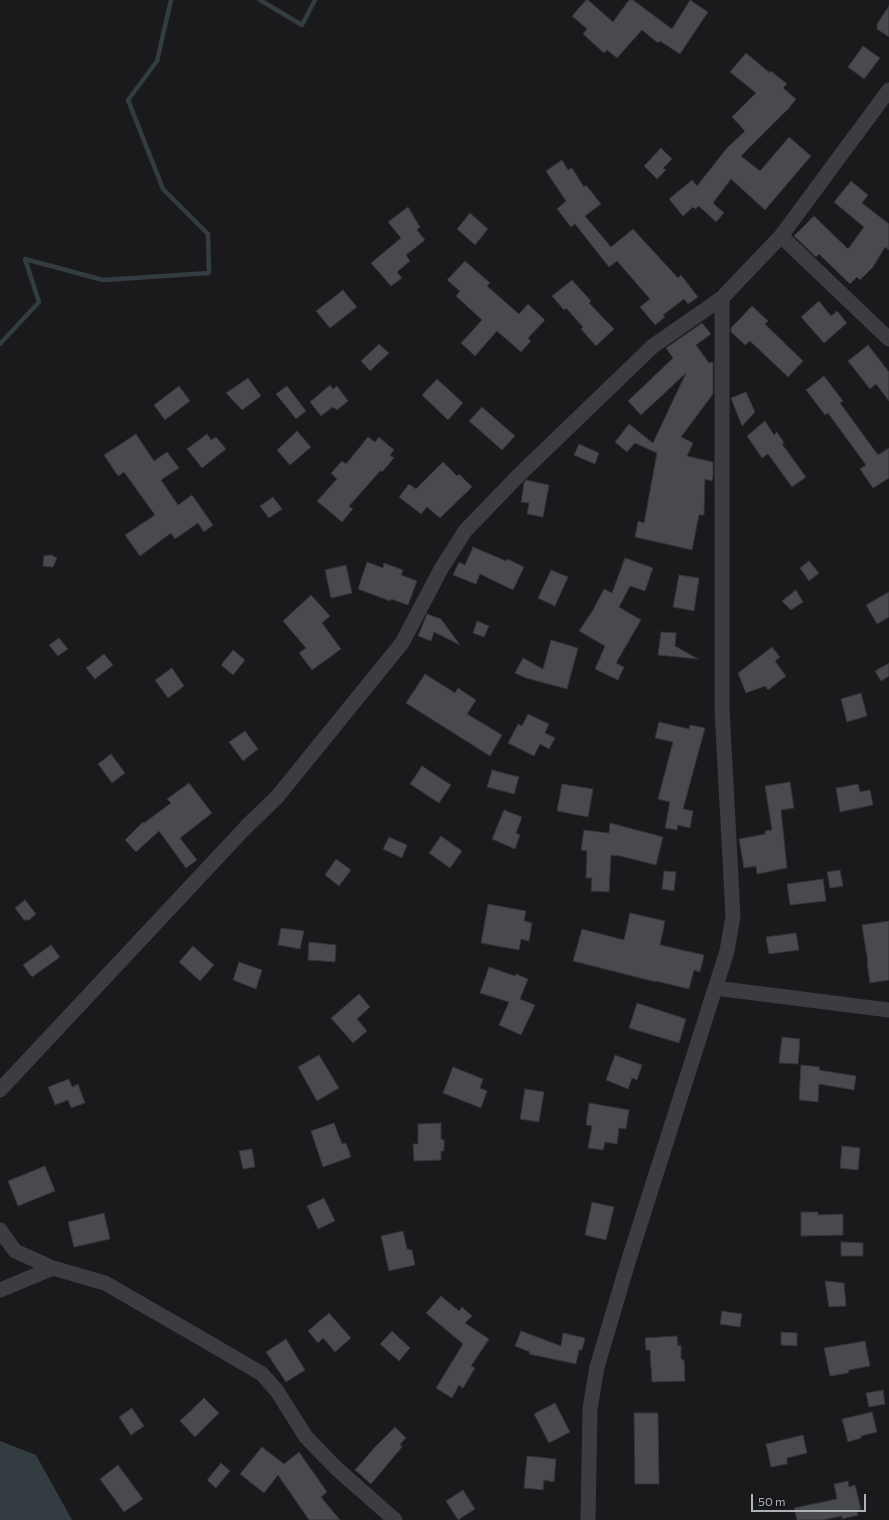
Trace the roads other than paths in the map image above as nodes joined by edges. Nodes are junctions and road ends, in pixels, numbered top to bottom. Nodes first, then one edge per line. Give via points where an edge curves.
1 (889, 90) edge
2 (781, 236) junction
3 (722, 298) junction
4 (889, 338) edge
5 (715, 988) junction
6 (889, 1010) edge
7 (0, 1090) edge
8 (0, 1230) edge
9 (53, 1268) junction
10 (0, 1290) edge
11 (394, 1520) edge
12 (588, 1520) edge

1 - 2 street
2 - 3 street
2 - 4 street
3 - 5 street via 722,709 732,916 727,951
3 - 7 street via 653,346 518,476 465,531 441,569 402,644 278,797 246,827
5 - 6 street
5 - 12 street via 597,1366 590,1409
8 - 9 street via 15,1251
9 - 10 street
9 - 11 street via 105,1283 262,1374 277,1391 306,1437

